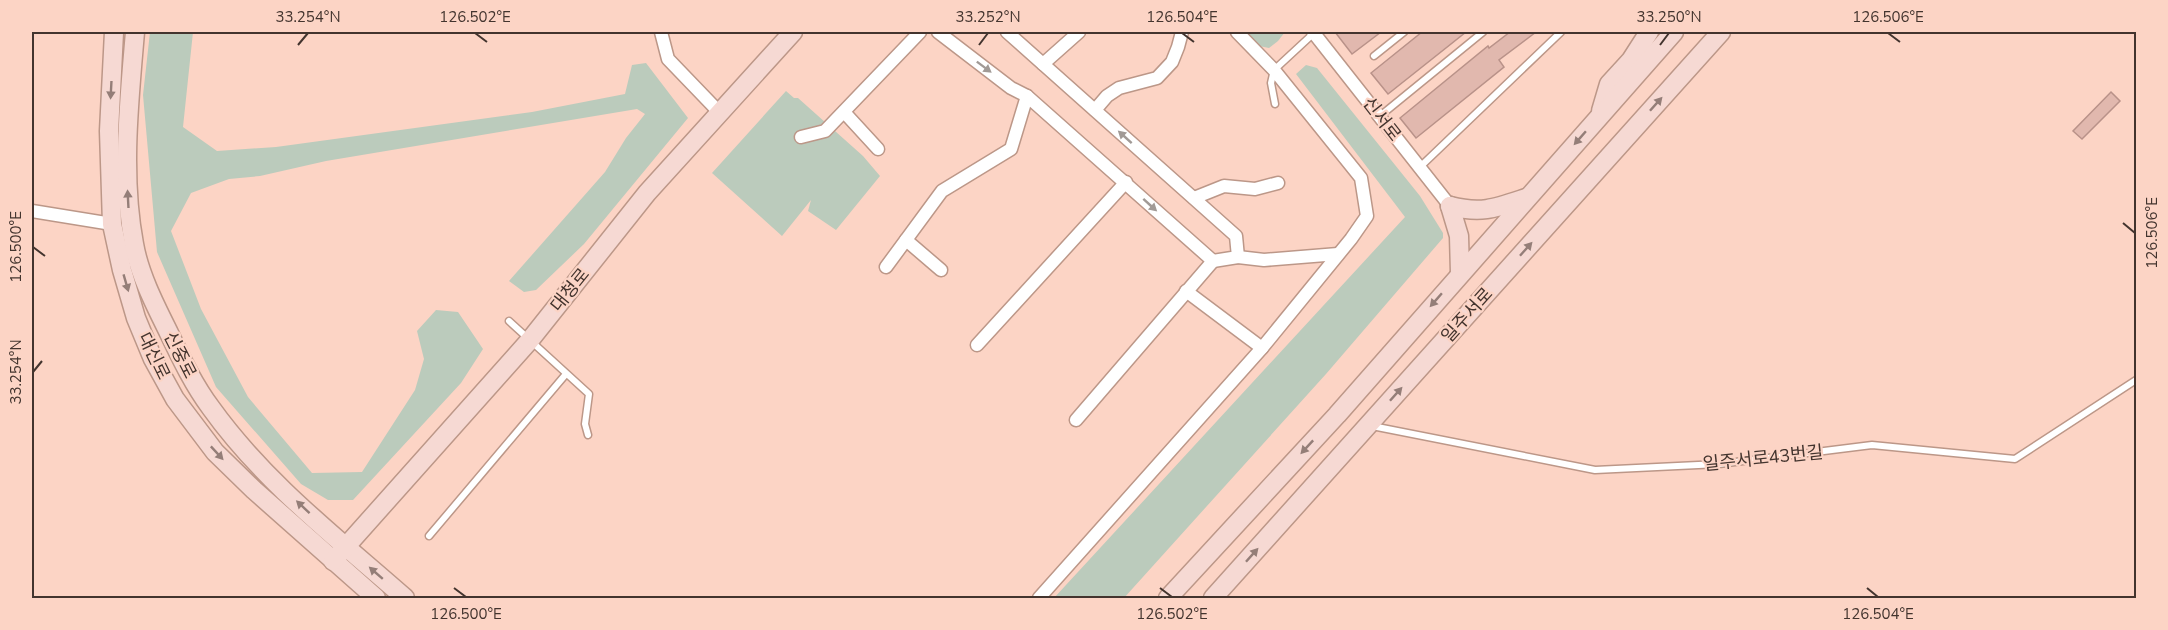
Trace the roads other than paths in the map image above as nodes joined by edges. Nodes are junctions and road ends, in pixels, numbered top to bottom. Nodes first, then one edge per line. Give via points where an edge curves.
1 (114, 32) edge
2 (135, 32) edge
3 (661, 32) edge
4 (793, 32) edge
5 (921, 32) edge
6 (938, 32) edge
7 (1007, 32) edge
8 (1079, 32) edge
9 (1182, 32) edge
10 (1237, 32) edge
11 (1314, 32) edge
12 (1404, 32) edge
13 (1484, 32) edge
14 (1561, 32) edge
15 (1648, 32) edge
16 (1674, 32) edge
17 (1721, 32) edge
18 (1374, 56) dead end
19 (1043, 64) junction
20 (1274, 70) junction
21 (1027, 96) junction
22 (1275, 104) dead end
23 (1095, 110) junction
24 (719, 112) junction
25 (844, 112) junction
26 (1600, 115) junction
27 (1380, 116) junction
28 (801, 137) dead end
29 (878, 149) dead end
30 (1420, 167) junction
31 (1126, 182) junction
32 (1278, 183) dead end
33 (1194, 198) junction
34 (1527, 198) junction
35 (1450, 206) junction
36 (32, 211) edge
37 (112, 224) junction
38 (906, 240) junction
39 (1338, 254) junction
40 (1238, 257) junction
41 (1213, 261) junction
42 (886, 267) dead end
43 (941, 270) dead end
44 (1460, 273) junction
45 (1186, 291) junction
46 (509, 321) dead end
47 (530, 340) junction
48 (977, 345) dead end
49 (1262, 348) junction
50 (566, 374) junction
51 (2136, 380) edge
52 (1076, 420) dead end
53 (1369, 425) junction
54 (588, 435) dead end
55 (429, 536) dead end
56 (346, 547) junction
57 (333, 561) junction
58 (376, 598) edge
59 (405, 598) edge
60 (1039, 598) edge
61 (1168, 598) edge
62 (1213, 598) edge

1 -> 37 main road, 대신로 via 109,131
56 -> 2 main road, 신중로 via 253,459 210,408 152,299 134,246 128,201 128,112
3 - 24 street via 668,59
4 - 24 main road, 대청로
5 - 25 street
6 -> 21 street
7 - 19 street
8 - 19 street
9 - 23 street via 1172,62 1157,78 1119,88
10 - 20 street
11 - 20 lane
11 - 27 street, 신서로
12 - 18 lane
13 - 27 lane
14 - 30 lane
15 - 26 main road via 1631,60 1608,84
16 - 26 main road, 일주서로
53 -> 17 main road, 일주서로
19 - 23 street
20 - 22 lane via 1271,83
20 - 39 street via 1361,178 1366,216
21 - 31 street
21 - 38 street via 1011,149 942,191
33 -> 23 street
24 - 47 main road, 대청로 via 647,194
25 - 28 street via 825,131
25 - 29 street
26 -> 34 main road, 일주서로
27 - 30 street, 신서로
30 - 35 street, 신서로
31 -> 41 street
31 - 48 street
32 - 33 street via 1255,189 1224,186
33 - 40 street via 1236,236
34 - 35 main road via 1491,209 1471,211
34 - 44 main road, 일주서로
35 - 44 main road via 1459,236
36 - 37 street
37 -> 57 main road, 대신로 via 136,318 175,399 215,452
38 - 42 street
38 - 43 street
39 - 40 street via 1264,260
39 - 49 street
40 - 41 street
41 - 45 street
44 -> 61 main road, 일주서로 via 1337,415
45 - 49 street
45 - 52 street
46 - 47 lane
47 - 50 lane
47 - 56 main road, 대청로
49 - 60 street
50 - 54 lane via 589,394 585,424
50 - 55 lane
51 - 53 lane, 일주서로43번길 via 2015,459 1872,445 1719,464 1596,470
62 -> 53 main road, 일주서로
56 - 57 main road, 대청로
59 -> 56 main road, 신중로
57 - 58 main road, 대신로

